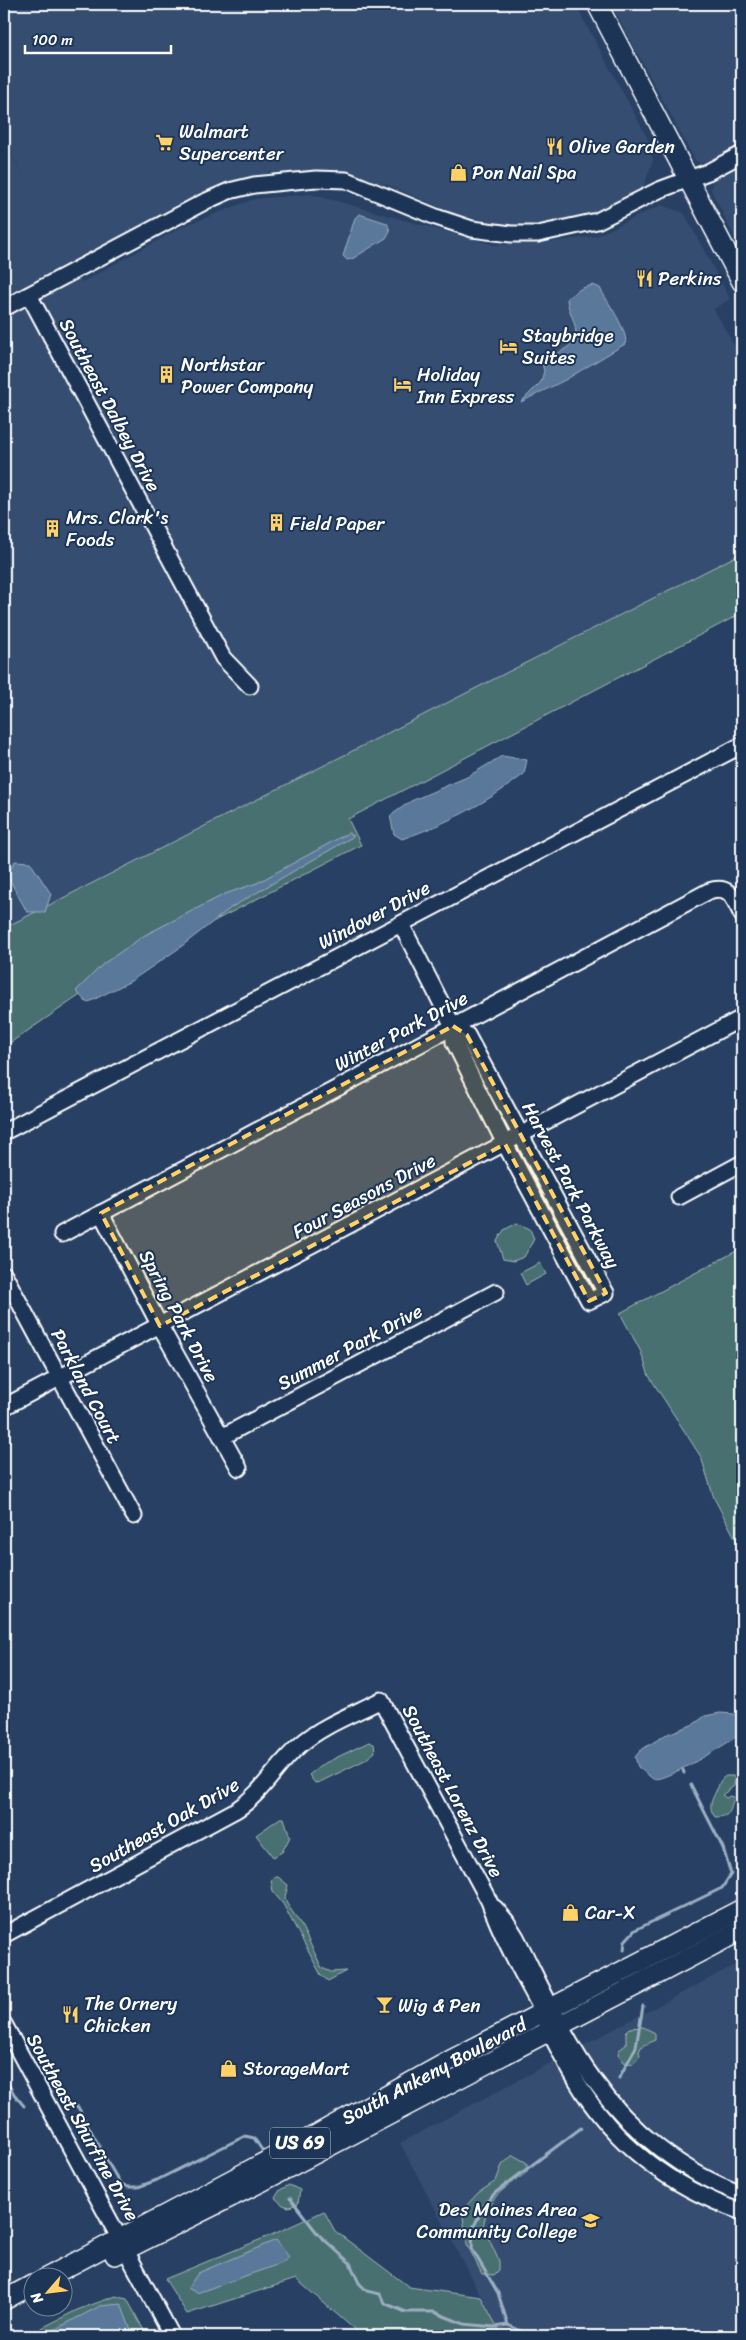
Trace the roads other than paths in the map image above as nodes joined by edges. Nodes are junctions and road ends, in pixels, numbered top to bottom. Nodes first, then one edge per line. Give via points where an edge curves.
1 (597, 4) edge
2 (742, 154) edge
3 (688, 178) junction
4 (742, 282) edge
5 (29, 295) junction
6 (4, 308) edge
7 (250, 686) dead end
8 (742, 745) edge
9 (742, 915) edge
10 (401, 924) junction
11 (742, 1018) edge
12 (453, 1026) junction
13 (4, 1132) edge
14 (521, 1135) junction
15 (505, 1144) junction
16 (742, 1163) edge
17 (679, 1197) dead end
18 (101, 1213) junction
19 (62, 1234) dead end
20 (4, 1274) edge
21 (496, 1292) dead end
22 (160, 1326) junction
23 (58, 1378) junction
24 (4, 1407) edge
25 (222, 1437) junction
26 (239, 1468) dead end
27 (134, 1516) dead end
28 (381, 1700) joint
29 (742, 1909) edge
30 (742, 1930) edge
31 (4, 1935) edge
32 (548, 2010) junction
33 (4, 2024) edge
34 (556, 2028) junction
35 (742, 2194) edge
36 (742, 2212) edge
37 (124, 2244) junction
38 (69, 2268) edge
39 (72, 2276) edge
40 (22, 2290) edge
41 (4, 2300) edge
42 (22, 2303) edge
43 (4, 2312) edge
44 (172, 2336) edge

1 - 3 main road
2 - 3 street via 708,172
3 - 4 main road
3 - 5 street via 597,221 556,232 523,235 488,232 455,224 346,180 316,179 254,185 228,191 204,202
5 - 6 street
5 - 7 street, Southeast Dalbey Drive via 223,658
8 - 10 street, Windover Drive
9 - 12 street, Winter Park Drive via 730,894 721,888 701,894
10 - 12 street, Harvest Park Parkway
10 - 13 street, Windover Drive
11 - 14 street, Four Seasons Drive
12 - 14 street, Harvest Park Parkway via 467,1035
12 - 15 street, Harvest Park Parkway via 454,1042
12 - 18 street, Winter Park Drive
14 - 15 street, Four Seasons Drive
14 - 15 street, Harvest Park Parkway via 606,1293 589,1301
15 - 22 street, Four Seasons Drive
16 - 17 street
18 - 19 street, Winter Park Drive
18 - 22 street, Spring Park Drive
20 - 23 street, Parkland Court
21 - 25 street, Summer Park Drive
22 - 23 street, Four Seasons Drive
22 - 25 street, Spring Park Drive
23 - 24 street, Four Seasons Drive
23 - 27 street, Parkland Court
25 - 26 street, Spring Park Drive
28 - 31 street, Southeast Oak Drive via 302,1743 254,1798 236,1810
28 - 32 street, Southeast Lorenz Drive via 489,1902 516,1937
29 - 32 main road, South Ankeny Boulevard / US 69
30 - 34 main road, South Ankeny Boulevard / US 69
32 - 34 street, Southeast Lorenz Drive
32 - 37 main road, South Ankeny Boulevard / US 69
33 - 37 street, Southeast Shurfine Drive
34 - 35 street via 593,2080 633,2125 683,2165
34 - 36 street via 581,2089 622,2140 656,2170 706,2198
34 - 37 main road, South Ankeny Boulevard / US 69
37 - 38 main road, South Ankeny Boulevard / US 69
37 - 39 main road, South Ankeny Boulevard / US 69
37 - 44 street, Southeast Shurfine Drive
40 - 41 main road
42 - 43 main road

